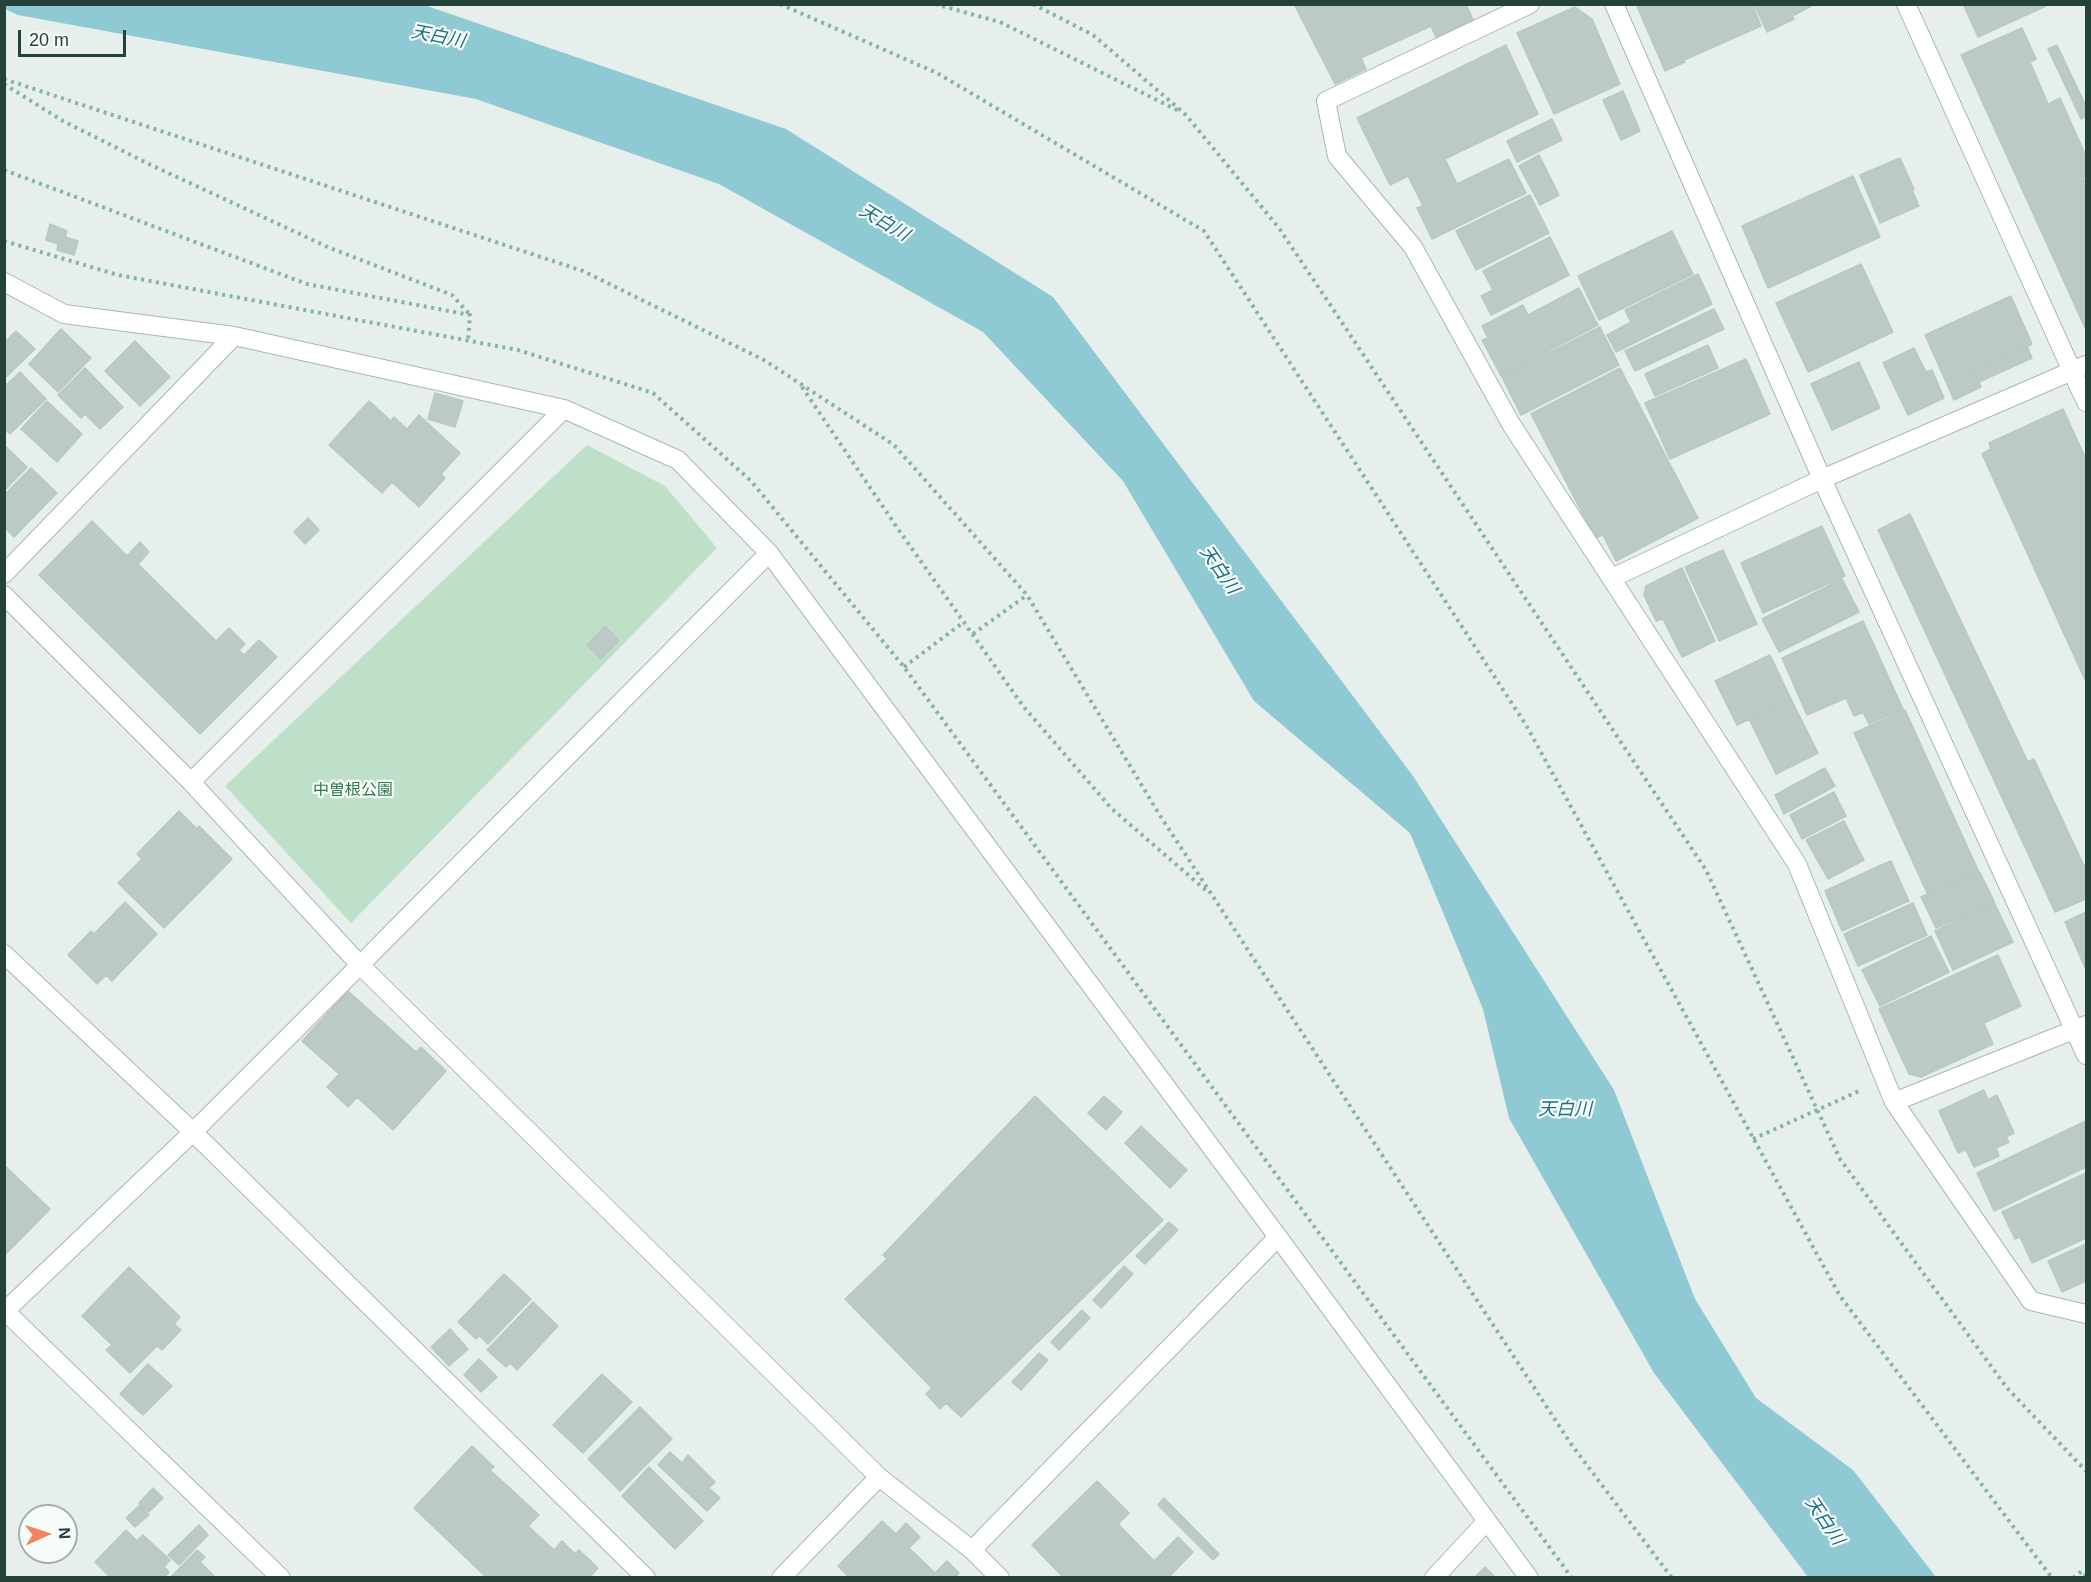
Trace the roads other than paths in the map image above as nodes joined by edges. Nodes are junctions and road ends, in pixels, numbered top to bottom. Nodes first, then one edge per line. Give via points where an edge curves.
1 (1530, 4) edge
2 (1614, 4) edge
3 (1906, 4) edge
4 (4, 282) edge
5 (234, 336) junction
6 (2080, 368) edge
7 (2086, 402) edge
8 (564, 409) junction
9 (1822, 479) junction
10 (769, 553) junction
11 (4, 574) edge
12 (1612, 578) junction
13 (4, 595) edge
14 (191, 782) junction
15 (4, 954) edge
16 (360, 965) junction
17 (2081, 1027) edge
18 (2086, 1055) edge
19 (1894, 1102) junction
20 (193, 1132) junction
21 (1278, 1237) junction
22 (5, 1311) edge
23 (2086, 1314) edge
24 (879, 1477) junction
25 (1487, 1521) junction
26 (972, 1550) junction
27 (281, 1578) edge
28 (646, 1578) edge
29 (781, 1578) edge
30 (999, 1578) edge
31 (1434, 1578) edge
32 (1529, 1578) edge

1 - 12 street via 1326,101 1337,156 1413,247 1511,424
2 - 9 street
3 - 6 street
4 - 5 street via 64,314
5 - 8 street
5 - 11 street
6 - 7 street
6 - 9 street
8 - 10 street via 678,459
8 - 14 street
9 - 12 street
9 - 17 street
10 - 16 street
10 - 21 street
12 - 19 street via 1797,864
13 - 14 street
14 - 16 street
15 - 20 street
16 - 20 street
16 - 24 street
17 - 18 street
17 - 19 street
19 - 23 street via 2031,1301
20 - 22 street
20 - 28 street
21 - 25 street
21 - 26 street
22 - 27 street
24 - 26 street
24 - 29 street
25 - 31 street
25 - 32 street
26 - 30 street

